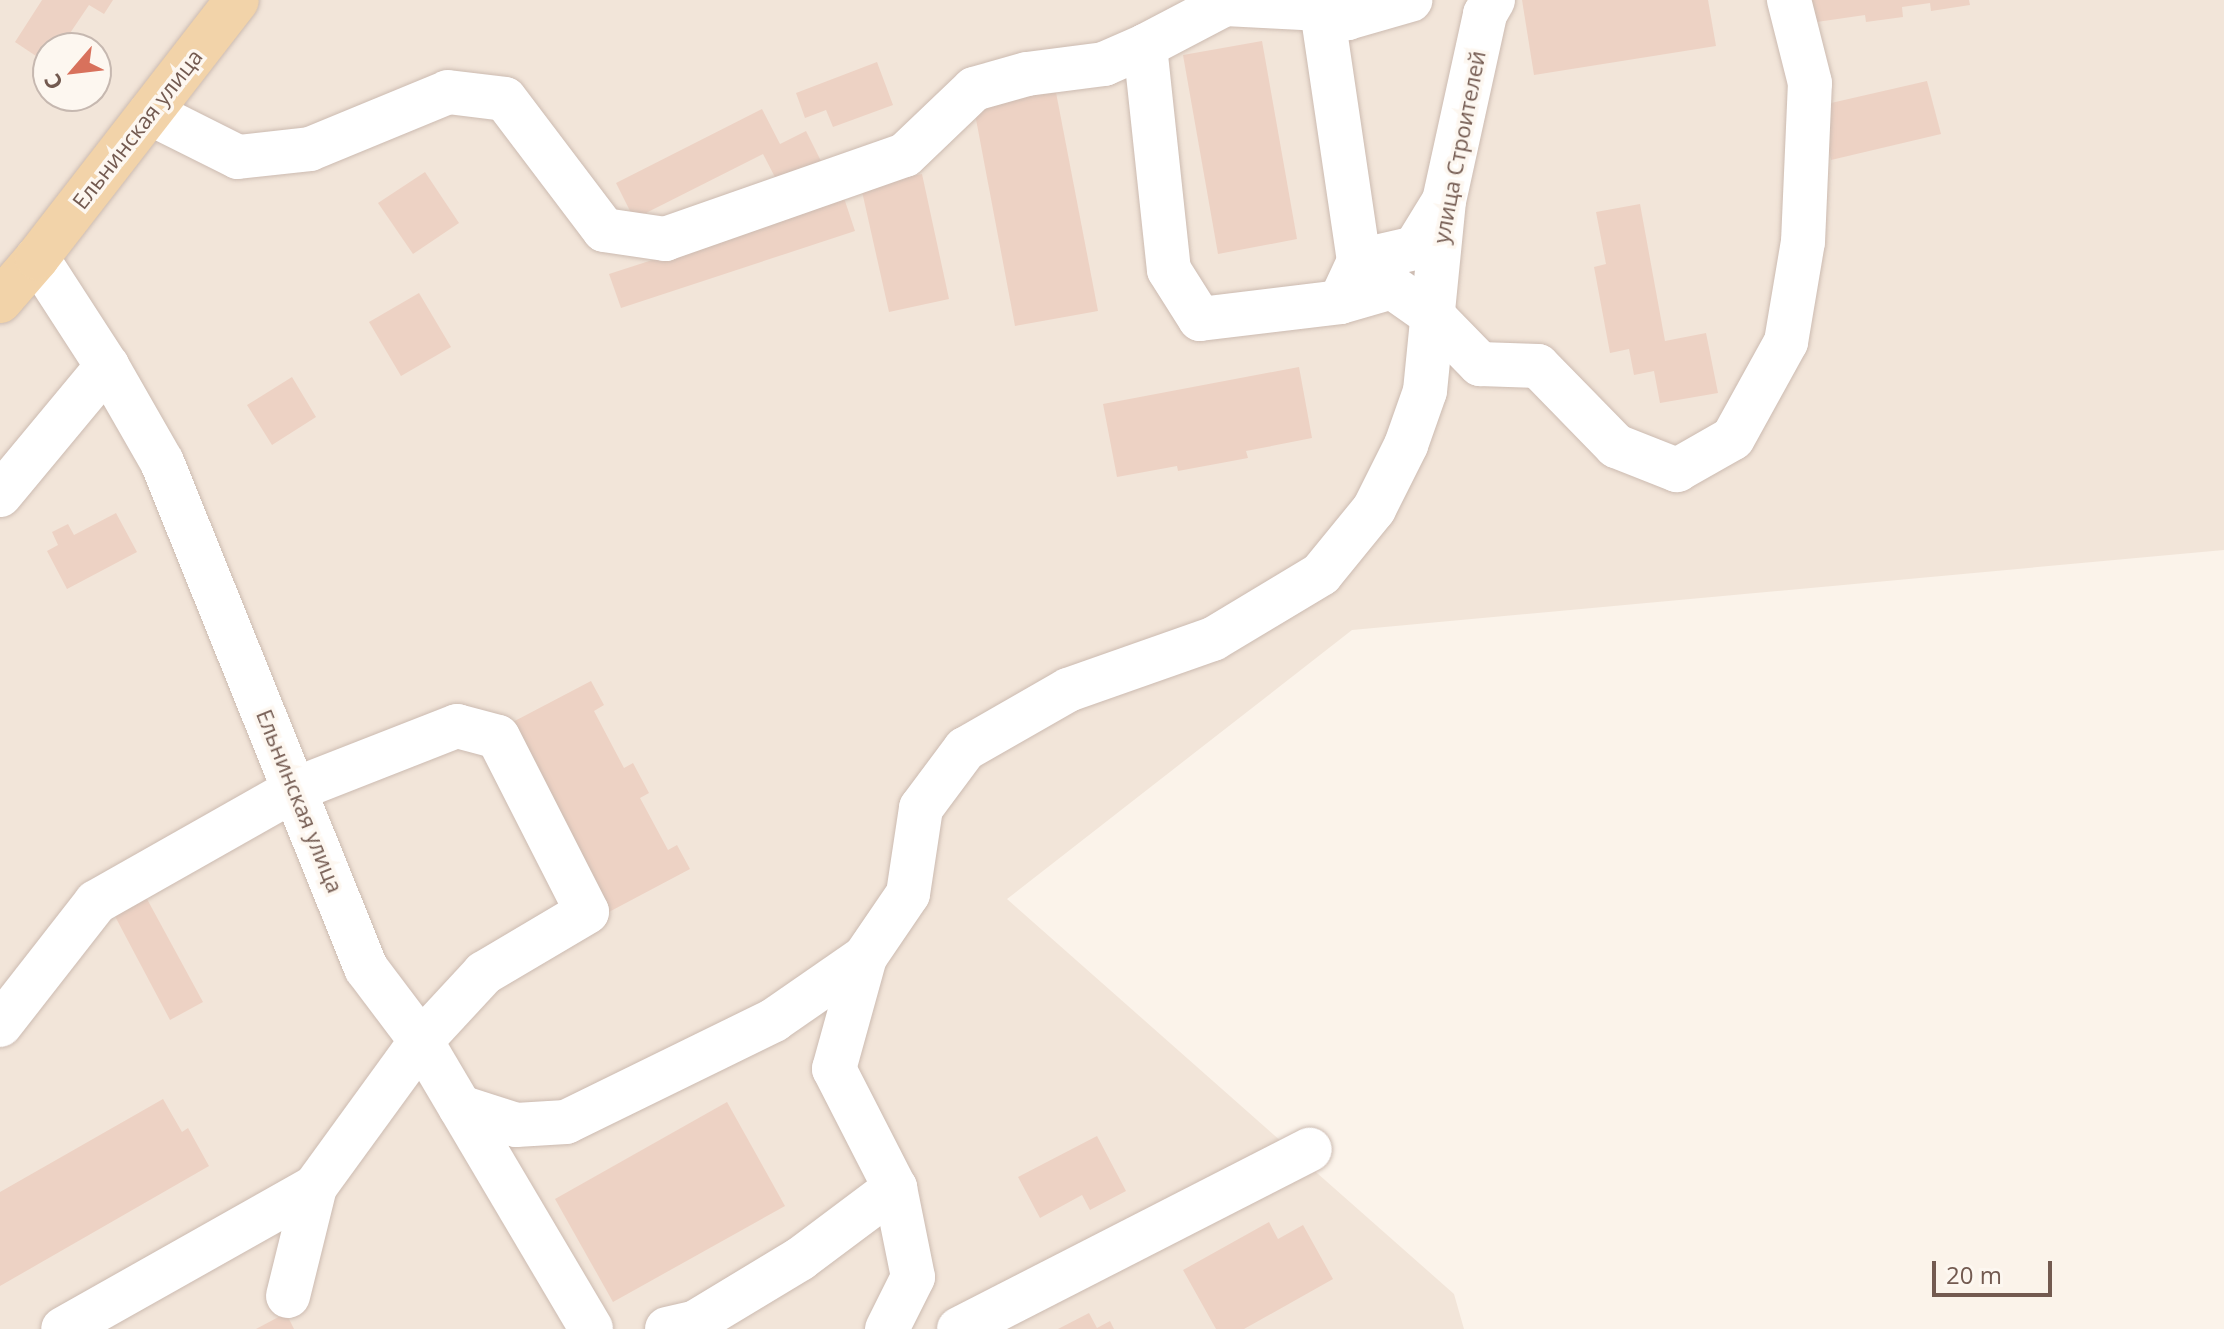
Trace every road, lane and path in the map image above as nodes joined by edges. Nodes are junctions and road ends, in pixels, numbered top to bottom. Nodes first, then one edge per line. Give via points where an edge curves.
1 (237, 0) edge
2 (1410, 0) edge
3 (1493, 0) edge
4 (1789, 0) edge
5 (1322, 9) junction
6 (1145, 46) junction
7 (150, 113) junction
8 (1444, 201) junction
9 (37, 258) junction
10 (1359, 261) junction
11 (0, 301) edge
12 (1340, 302) junction
13 (1432, 315) junction
14 (107, 366) junction
15 (0, 495) edge
16 (296, 789) junction
17 (865, 957) junction
18 (774, 1020) junction
19 (0, 1025) edge
20 (421, 1041) junction
21 (834, 1069) junction
22 (460, 1107) junction
23 (1310, 1149) dead end
24 (315, 1187) junction
25 (895, 1188) junction
26 (288, 1296) dead end
27 (63, 1329) edge
28 (592, 1329) edge
29 (667, 1329) edge
30 (887, 1329) edge
31 (959, 1329) edge

1 - 7 main road, Ельнинская улица
2 - 5 street via 1347,18
3 - 8 street, улица Строителей via 1485,14
4 - 13 street via 1810,83 1803,242 1786,342 1733,438 1677,470 1616,446 1538,366 1480,364
5 - 6 street via 1225,4
5 - 10 street
6 - 7 street via 1104,64 1027,74 974,89 905,155 665,239 604,230 505,99 448,92 310,149 238,157
6 - 12 street via 1169,270 1200,319
7 - 9 main road, Ельнинская улица
8 - 10 street via 1415,248
8 - 13 street, улица Строителей
9 - 11 main road, Ельнинская улица
9 - 14 street, Ельнинская улица
10 - 12 street
12 - 13 street via 1392,287
13 - 17 street, улица Строителей via 1425,391 1406,445 1374,509 1321,574 1213,639 1068,690 965,749 921,808 908,894
14 - 15 street
14 - 16 street, Ельнинская улица via 162,462
16 - 19 street via 96,902
16 - 20 street, Ельнинская улица via 366,968
16 - 20 street via 457,726 498,737 587,912 484,973
17 - 18 street
17 - 21 street
18 - 21 street via 810,1038
18 - 22 street via 566,1122 516,1125
20 - 22 street, Ельнинская улица
20 - 24 street
21 - 25 street
22 - 28 street, Ельнинская улица
23 - 31 street
24 - 26 street
24 - 27 street
25 - 29 street via 800,1259 694,1323
25 - 30 street via 913,1277

